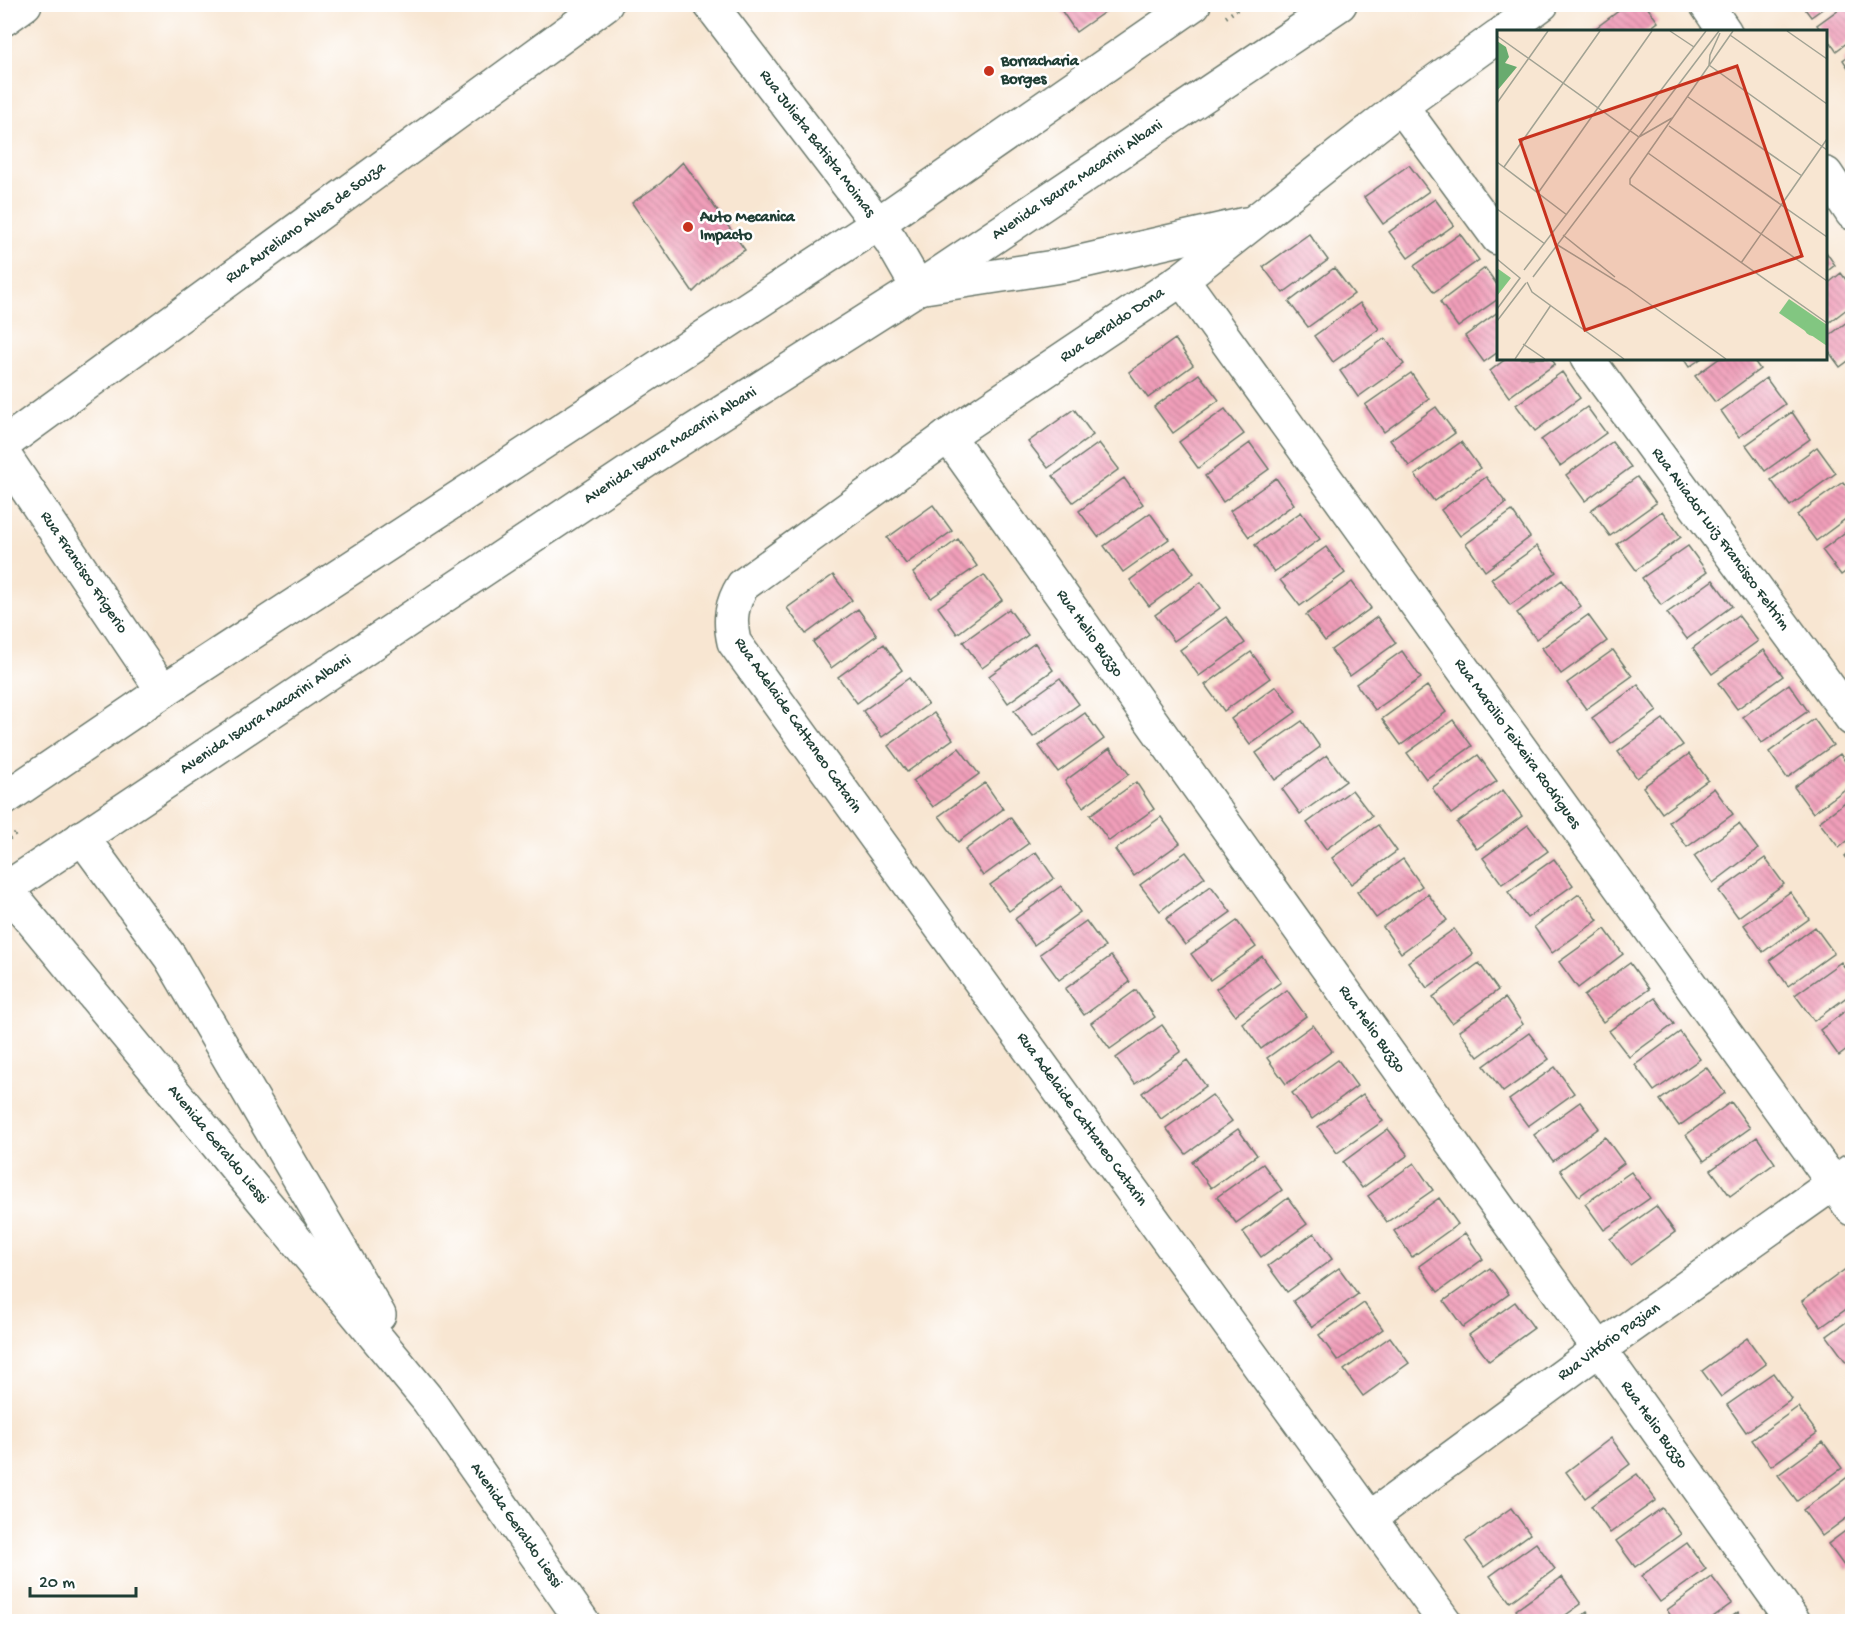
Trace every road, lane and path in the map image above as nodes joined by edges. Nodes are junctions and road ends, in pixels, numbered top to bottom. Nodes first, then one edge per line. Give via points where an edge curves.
1 (25, 4) edge
2 (606, 4) edge
3 (710, 4) edge
4 (1194, 4) edge
5 (1340, 4) edge
6 (1542, 4) edge
7 (1706, 4) edge
8 (4, 19) edge
9 (1507, 30) edge
10 (1724, 30) edge
11 (1497, 37) edge
12 (1401, 106) junction
13 (1827, 176) edge
14 (1852, 213) edge
15 (1251, 223) junction
16 (877, 224) junction
17 (1497, 237) edge
18 (1182, 279) junction
19 (918, 288) junction
20 (1588, 360) edge
21 (948, 436) junction
22 (4, 444) edge
23 (4, 455) edge
24 (731, 613) joint
25 (163, 691) junction
26 (1852, 719) edge
27 (4, 799) edge
28 (82, 837) junction
29 (5, 890) edge
30 (1846, 1187) edge
31 (1598, 1350) junction
32 (428, 1400) junction
33 (1370, 1518) junction
34 (584, 1622) edge
35 (1445, 1622) edge
36 (1794, 1622) edge

1 - 8 street
2 - 22 street, Rua Aureliano Alves de Souza
3 - 16 street, Rua Julieta Batista Moimas
4 - 16 street
5 - 19 street, Avenida Isaura Macarini Albani
6 - 9 street
7 - 10 street
11 - 12 street, Rua Geraldo Dona
12 - 15 street, Rua Geraldo Dona
12 - 17 street
13 - 14 street
15 - 18 street, Rua Geraldo Dona
15 - 19 street via 1067,265
16 - 19 street, Rua Julieta Batista Moimas
16 - 25 street
18 - 21 street, Rua Geraldo Dona
18 - 30 street, Rua Marcilio Teixeira Rodrigues
19 - 28 street, Avenida Isaura Macarini Albani via 648,459
20 - 26 street, Rua Aviador Luiz Francisco Feltrim
21 - 24 street, Rua Geraldo Dona via 742,585
21 - 31 street, Rua Helio Buzzo
23 - 25 street, Rua Francisco Frigerio
24 - 33 street, Rua Adelaide Cattaneo Catarin via 734,642
25 - 27 street
28 - 29 street, Avenida Isaura Macarini Albani
28 - 32 street, Avenida Geraldo Liessi via 170,957
29 - 32 street, Avenida Geraldo Liessi
30 - 31 street, Rua Vitório Pazian
31 - 33 street, Rua Vitório Pazian
31 - 36 street, Rua Helio Buzzo
32 - 34 street, Avenida Geraldo Liessi
33 - 35 street, Rua Adelaide Cattaneo Catarin

